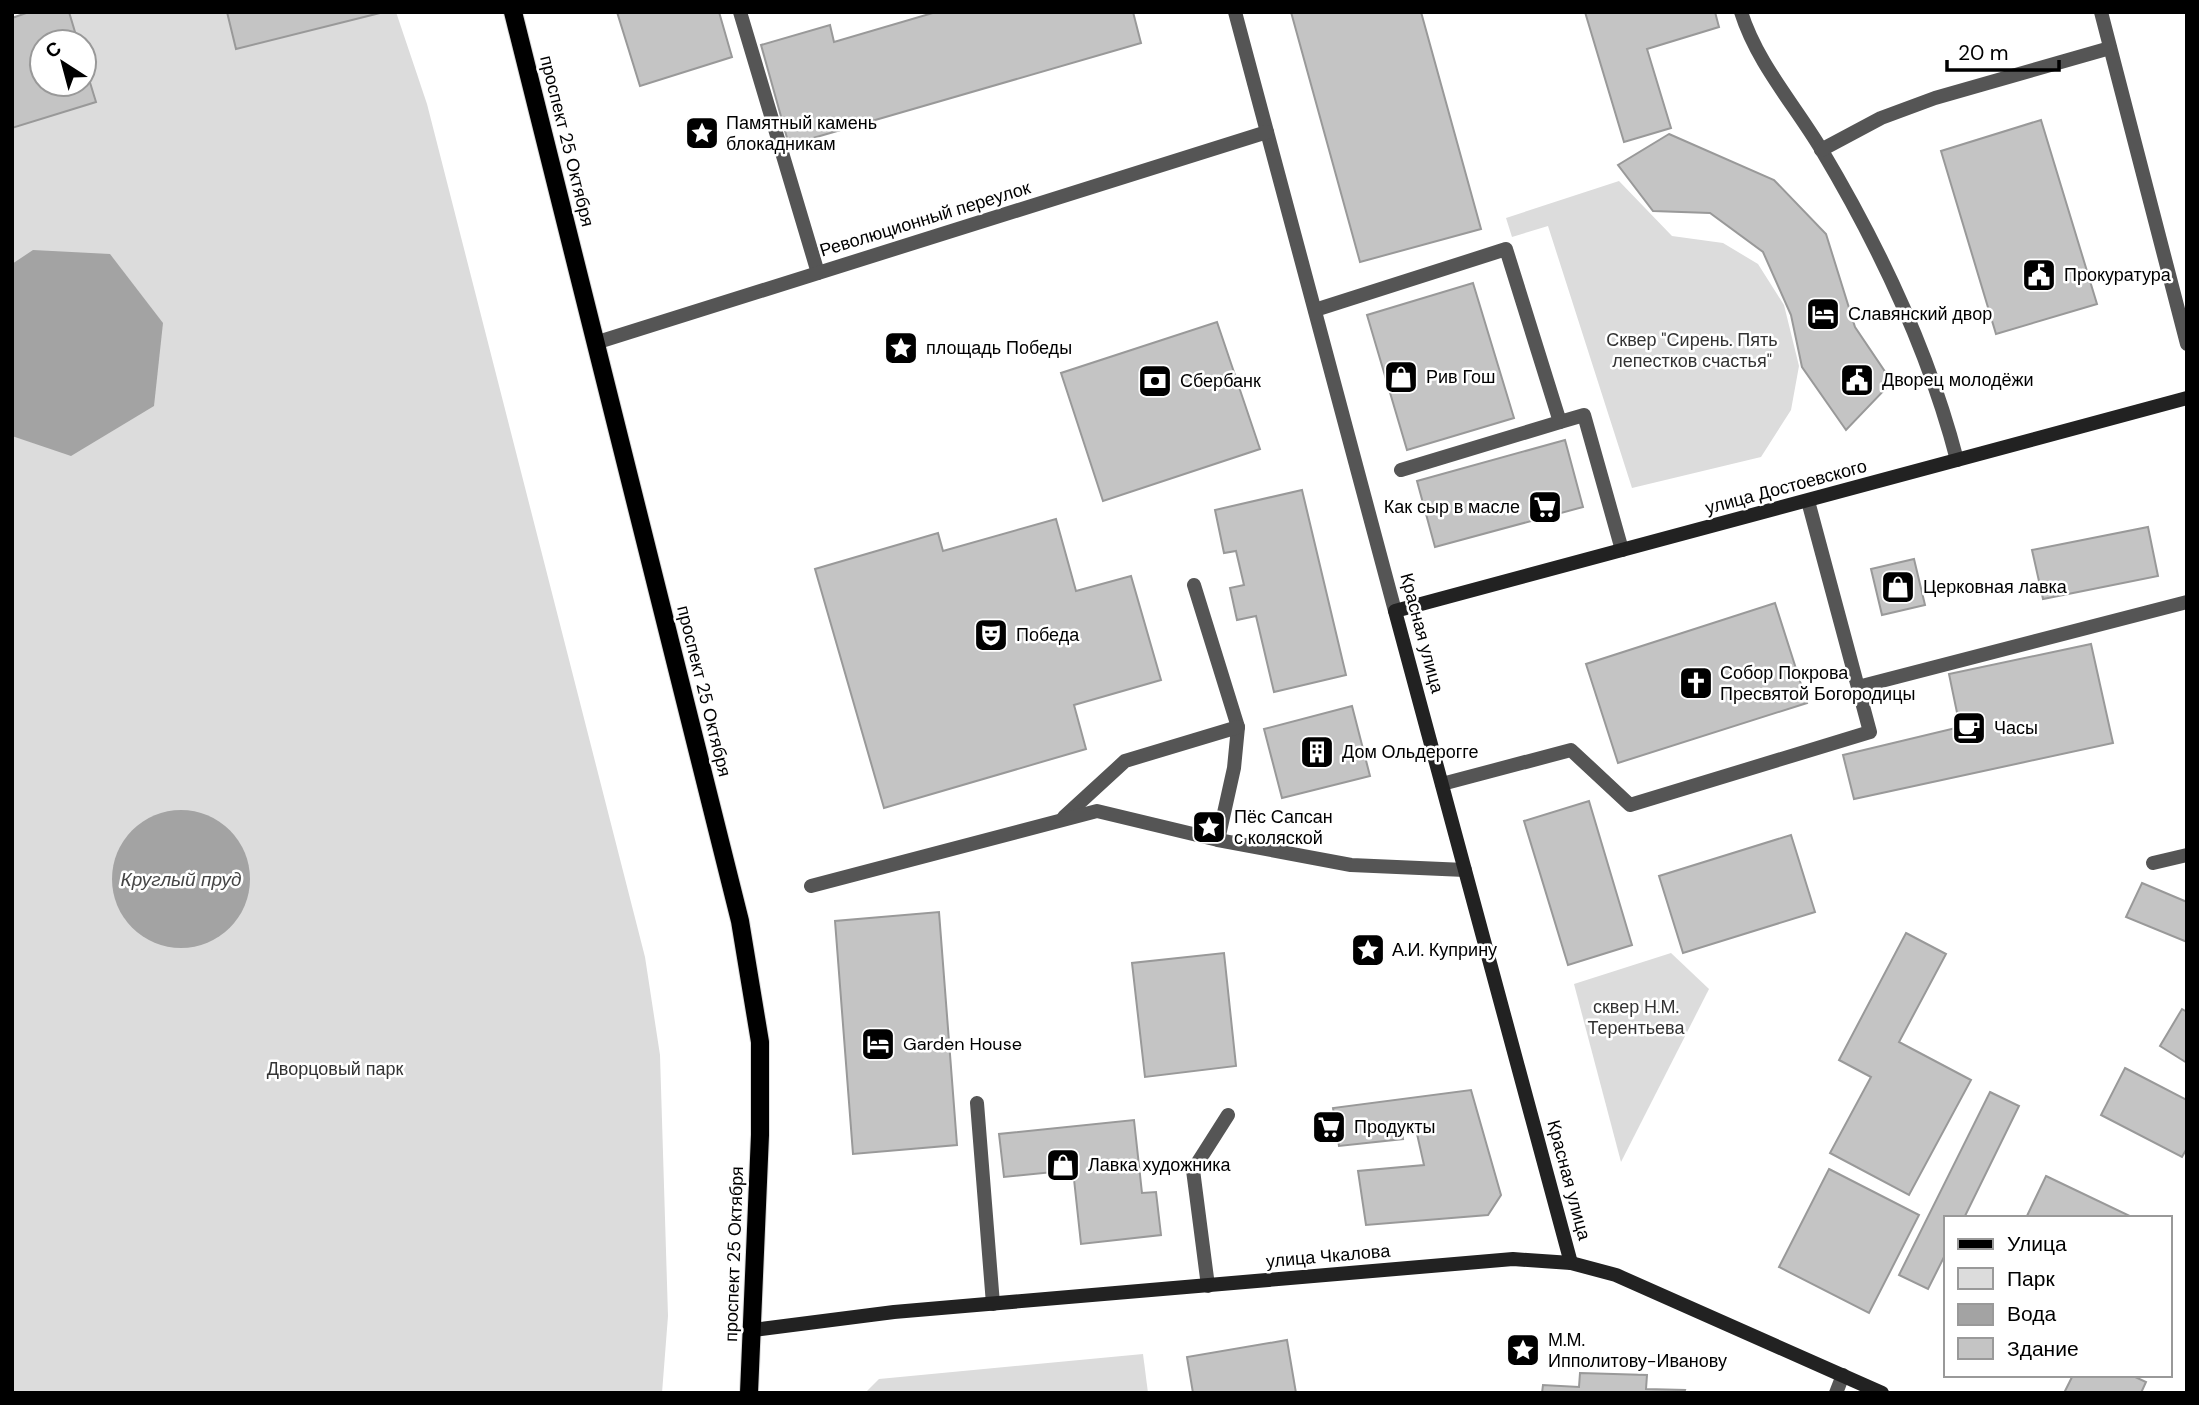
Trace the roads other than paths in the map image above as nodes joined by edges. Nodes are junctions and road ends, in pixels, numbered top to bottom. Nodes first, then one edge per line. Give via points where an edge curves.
1 (513, 12) edge
2 (740, 12) edge
3 (1235, 12) edge
4 (1741, 12) edge
5 (2101, 12) edge
6 (2110, 48) junction
7 (1267, 132) junction
8 (1821, 149) junction
9 (818, 273) junction
10 (1315, 310) junction
11 (595, 343) junction
12 (2187, 344) edge
13 (2187, 398) edge
14 (1560, 422) junction
15 (1957, 460) junction
16 (1401, 470) dead end
17 (1808, 501) junction
18 (1622, 550) junction
19 (1194, 585) dead end
20 (2187, 602) edge
21 (1395, 611) junction
22 (1858, 687) junction
23 (1238, 727) junction
24 (1442, 784) junction
25 (1063, 818) junction
26 (1218, 840) junction
27 (2187, 855) edge
28 (2153, 863) dead end
29 (1465, 870) junction
30 (811, 886) dead end
31 (977, 1103) dead end
32 (1228, 1115) dead end
33 (1571, 1263) junction
34 (1208, 1286) junction
35 (993, 1304) junction
36 (753, 1330) junction
37 (1843, 1375) junction
38 (749, 1393) edge
39 (1836, 1393) edge
40 (1882, 1393) edge

1 - 11 main road, проспект 25 Октября
2 - 9 street
3 - 7 street, Красная улица
4 - 8 street via 1754,45
5 - 6 street
6 - 8 street via 1935,98 1881,118
6 - 12 street
7 - 9 street, Революционный переулок
7 - 10 street, Красная улица
8 - 15 street via 1858,216 1932,375
9 - 11 street, Революционный переулок
10 - 14 street via 1506,250
10 - 21 street, Красная улица
11 - 36 main road, проспект 25 Октября via 740,921 755,1000 760,1108
13 - 15 street, улица Достоевского
14 - 16 street
14 - 18 street via 1584,415
15 - 17 street, улица Достоевского
17 - 18 street, улица Достоевского
17 - 22 street
18 - 21 street, улица Достоевского
19 - 23 street
20 - 22 street
21 - 24 street, Красная улица
22 - 24 street via 1870,732 1630,806 1571,750
23 - 25 street via 1125,761
23 - 26 street
24 - 29 street, Красная улица
25 - 26 street via 1097,811
25 - 30 street
26 - 29 street via 1352,865
27 - 28 street
29 - 33 street, Красная улица
31 - 35 street
32 - 34 street via 1193,1170
33 - 34 street, улица Чкалова via 1513,1259
33 - 37 street, улица Чкалова via 1616,1275
34 - 35 street, улица Чкалова
35 - 36 street, улица Чкалова
36 - 38 main road, проспект 25 Октября
37 - 39 street
37 - 40 street, улица Чкалова

